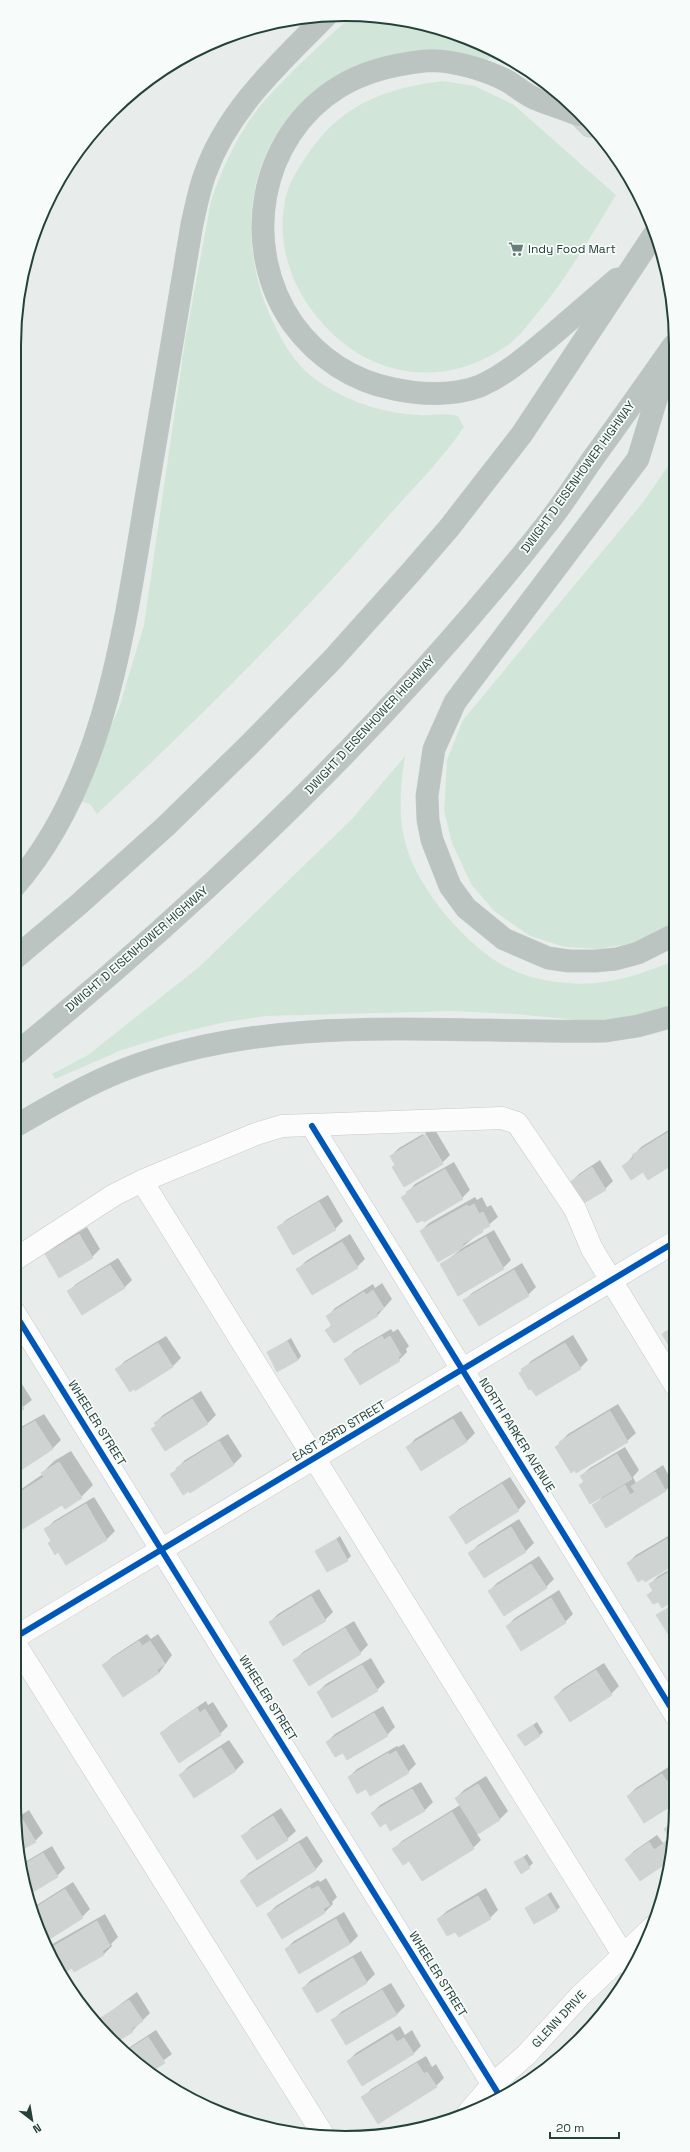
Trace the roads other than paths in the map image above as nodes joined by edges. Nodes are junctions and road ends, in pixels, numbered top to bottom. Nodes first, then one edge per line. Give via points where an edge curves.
1 (320, 22) edge
2 (568, 110) edge
3 (651, 239) edge
4 (636, 263) junction
5 (669, 351) edge
6 (669, 357) edge
7 (21, 879) edge
8 (669, 938) edge
9 (21, 953) edge
10 (669, 1017) edge
11 (21, 1049) edge
12 (21, 1123) edge
13 (312, 1126) junction
14 (142, 1181) junction
15 (669, 1246) edge
16 (21, 1255) edge
17 (612, 1280) junction
18 (21, 1323) edge
19 (463, 1369) junction
20 (669, 1375) edge
21 (314, 1459) junction
22 (163, 1550) junction
23 (21, 1634) edge
24 (21, 1653) edge
25 (669, 1705) edge
26 (636, 1950) edge
27 (627, 1962) edge
28 (497, 2091) edge
29 (487, 2098) edge
30 (320, 2130) edge

1 - 7 highway via 254,90 227,129 205,174 192,224 130,592 105,705 86,764 60,822
2 - 4 highway via 535,98 486,72 448,63 427,61 375,70 342,86 312,109 292,133 272,170 264,201 262,222 266,264 272,284 286,314 305,339 320,354 346,372 375,385 405,392 447,393 479,386 504,374
3 - 4 highway
4 - 9 highway via 500,464 449,528 332,660 166,826
5 - 11 highway, DWIGHT D EISENHOWER HIGHWAY via 548,524 466,622 320,780 236,861 105,979
6 - 8 highway via 638,459 455,702 434,748 427,796 432,840 450,886 466,908 504,939 548,958 569,962 616,959 638,953
10 - 12 highway via 606,1031 340,1029 226,1041 125,1069
13 - 14 street via 282,1126 256,1134
13 - 17 street via 502,1118 516,1123 575,1209 592,1249
13 - 19 street, NORTH PARKER AVENUE
14 - 16 street via 114,1195
14 - 21 street
15 - 17 street, EAST 23RD STREET
17 - 19 street, EAST 23RD STREET
17 - 20 street
18 - 22 street, WHEELER STREET
19 - 21 street, EAST 23RD STREET
19 - 25 street, NORTH PARKER AVENUE
21 - 22 street, EAST 23RD STREET
21 - 27 street
22 - 23 street, EAST 23RD STREET
22 - 28 street, WHEELER STREET
24 - 30 street
26 - 27 street, GLENN DRIVE
27 - 28 street, GLENN DRIVE via 580,1996 511,2071
28 - 29 street, GLENN DRIVE

